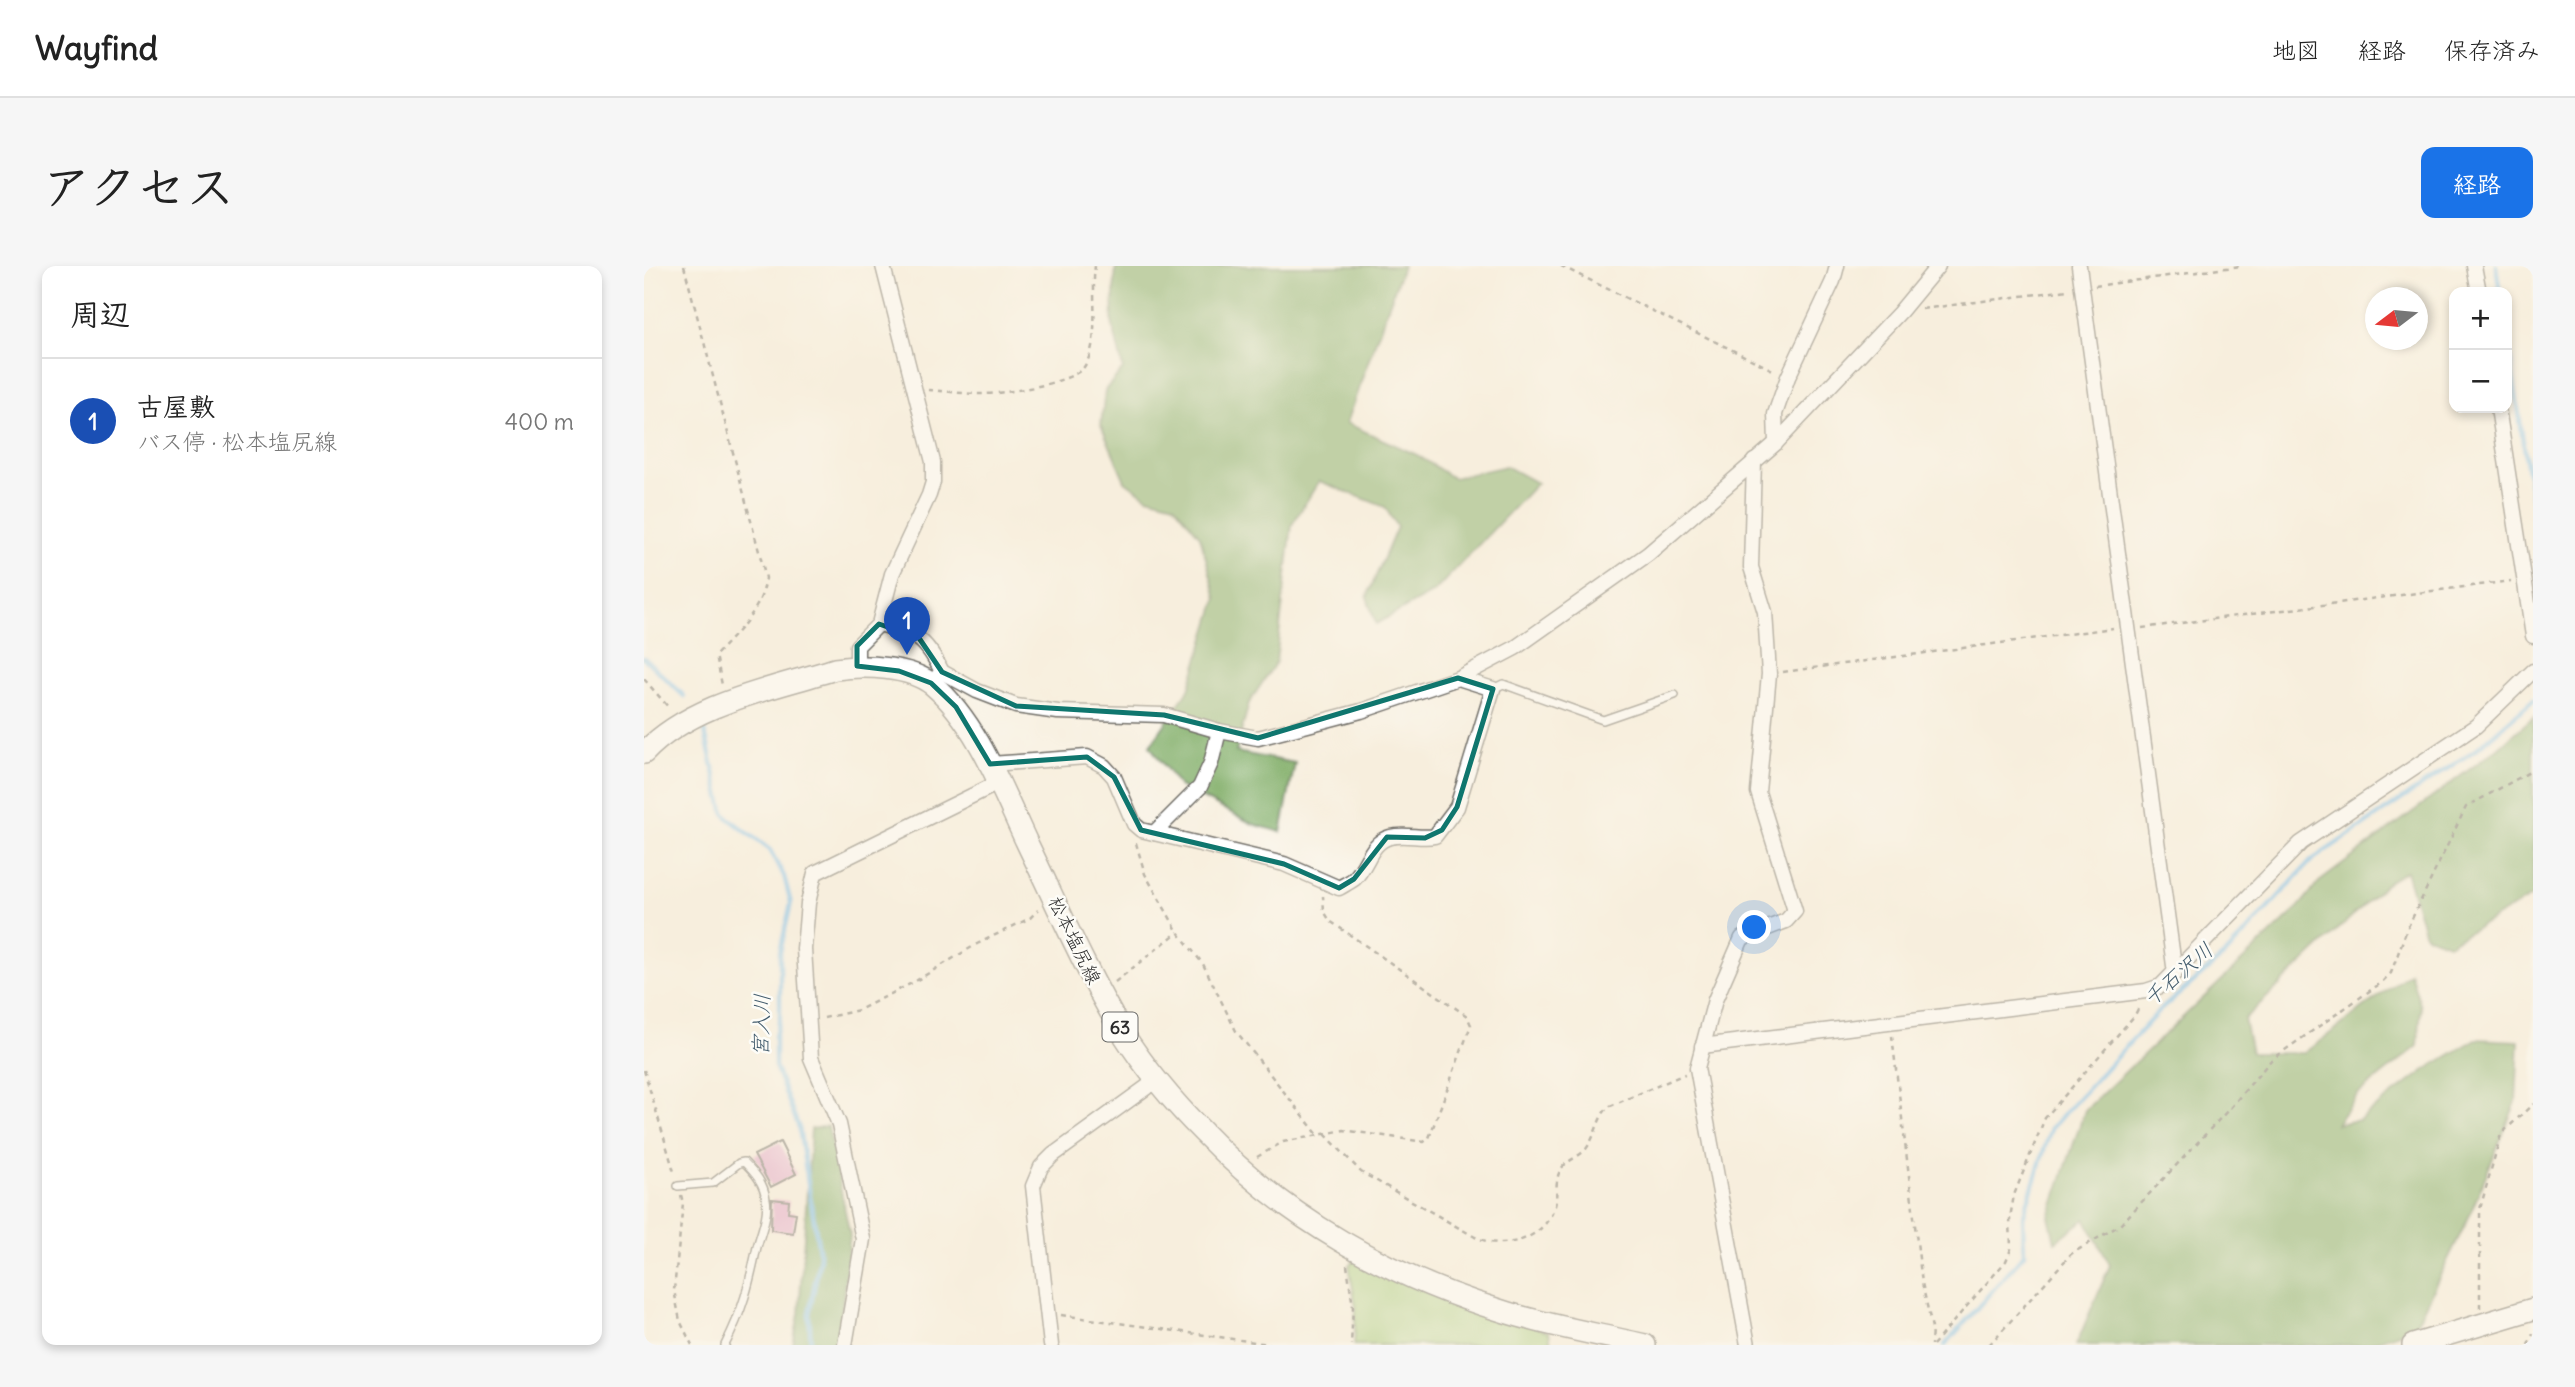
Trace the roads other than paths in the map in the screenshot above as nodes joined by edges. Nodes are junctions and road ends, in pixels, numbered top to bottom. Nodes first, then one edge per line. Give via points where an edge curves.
1 (883, 266) edge
2 (1838, 266) edge
3 (1938, 266) edge
4 (2079, 266) edge
5 (2474, 266) edge
6 (2478, 287) edge
7 (2499, 413) edge
8 (1776, 443) junction
9 (1754, 461) junction
10 (879, 624) junction
11 (2533, 636) edge
12 (857, 666) junction
13 (2533, 671) edge
14 (936, 677) junction
15 (1458, 678) junction
16 (1493, 689) junction
17 (1675, 695) dead end
18 (1219, 731) junction
19 (644, 753) edge
20 (994, 774) junction
21 (1148, 832) junction
22 (2175, 973) junction
23 (1702, 1045) junction
24 (1157, 1079) junction
25 (678, 1186) road end
26 (2533, 1309) edge
27 (726, 1345) edge
28 (845, 1345) edge
29 (1051, 1345) edge
30 (1645, 1345) edge
31 (1748, 1345) edge
32 (2413, 1345) edge

1 - 10 street via 933,462 933,482 892,574
2 - 8 street via 1775,414
3 - 8 street
4 - 22 street
5 - 6 street
7 - 11 street
8 - 9 street
9 - 15 street via 1648,554 1515,648
9 - 23 street via 1751,567 1765,612 1769,674 1758,792 1795,911 1786,921 1742,938 1715,1000
10 - 12 street via 857,646
10 - 14 street via 919,638 932,651
12 - 14 main road, 松本塩尻線 / 63
12 - 19 main road, 松本塩尻線 / 63 via 726,703 678,724
13 - 22 street via 2476,726 2301,844
14 - 18 street via 1016,706 1164,715
14 - 20 main road, 松本塩尻線 / 63
15 - 16 street
15 - 18 street via 1281,734 1258,738
16 - 17 lane via 1503,684 1602,720
16 - 21 street via 1457,807 1442,830 1425,838 1387,837 1354,878 1339,888 1284,864
18 - 21 street via 1200,786
20 - 21 street via 1087,757 1114,777 1134,824
20 - 24 main road, 松本塩尻線 / 63 via 1102,994 1123,1033
20 - 28 street via 815,873 804,949 811,1058 839,1124 863,1239
22 - 23 street via 2161,986 2146,991
23 - 31 street via 1697,1068
24 - 29 street via 1053,1155 1041,1167 1033,1186
24 - 30 main road, 松本塩尻線 / 63 via 1243,1169 1347,1246 1433,1288 1503,1312
25 - 27 lane via 713,1183 739,1163 762,1184 766,1214 751,1282
26 - 32 main road

